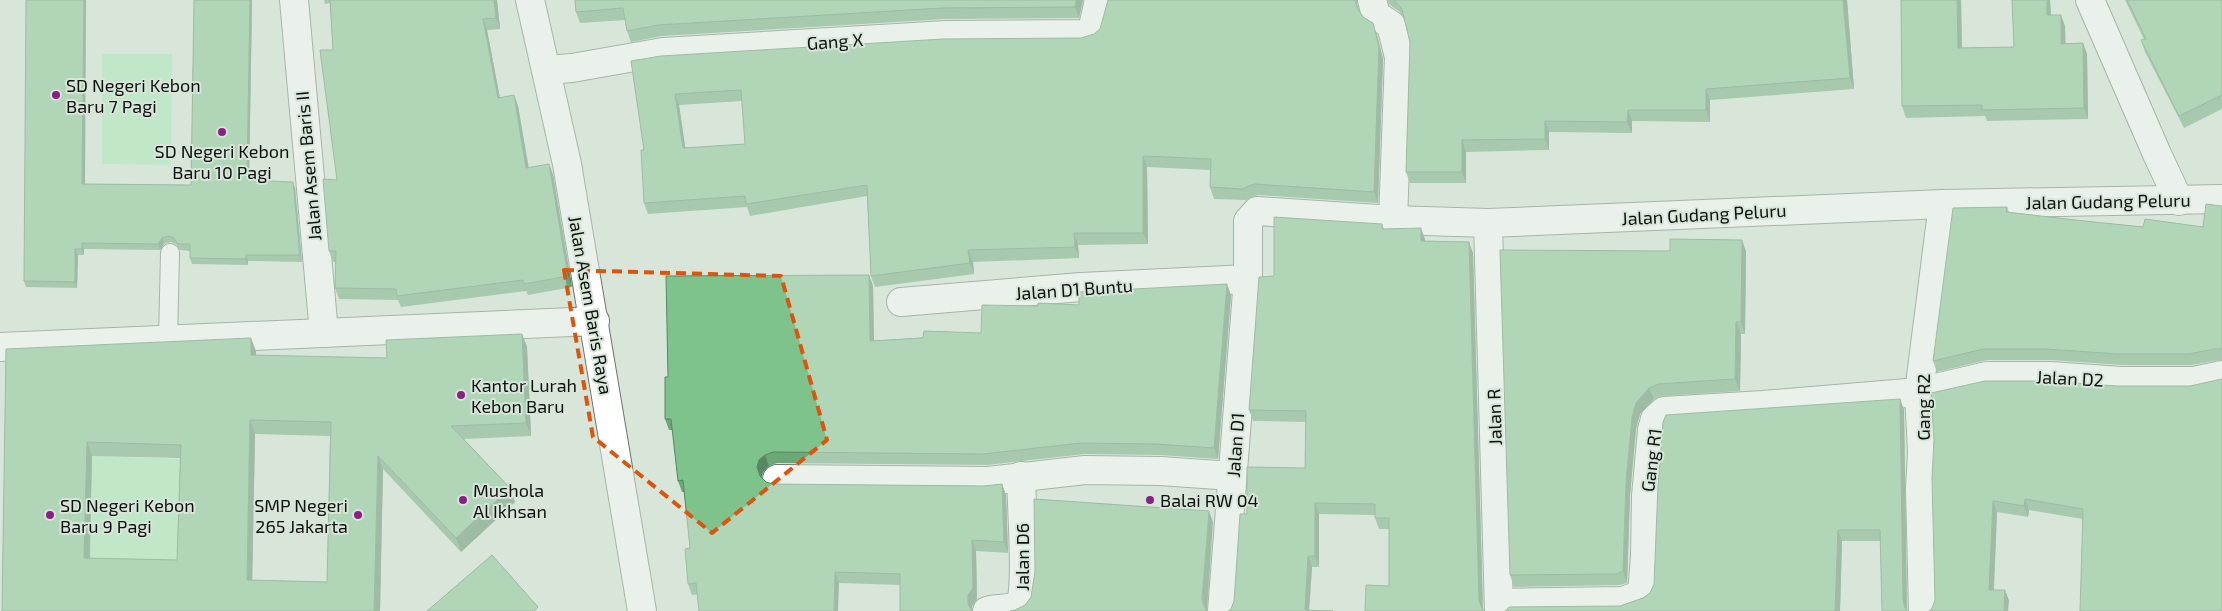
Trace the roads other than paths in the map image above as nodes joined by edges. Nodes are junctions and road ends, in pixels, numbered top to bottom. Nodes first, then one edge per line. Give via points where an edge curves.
1 (294, 0) edge
2 (530, 0) edge
3 (1099, 0) edge
4 (1372, 0) edge
5 (2090, 0) edge
6 (546, 70) junction
7 (2222, 199) edge
8 (2179, 201) junction
9 (1943, 204) junction
10 (1393, 220) junction
11 (1488, 223) junction
12 (170, 253) dead end
13 (1248, 279) junction
14 (901, 302) dead end
15 (594, 321) junction
16 (324, 333) junction
17 (168, 340) junction
18 (0, 347) edge
19 (2222, 376) edge
20 (1919, 392) junction
21 (1021, 476) junction
22 (1232, 476) junction
23 (777, 480) dead end
24 (1499, 607) edge
25 (642, 611) edge
26 (987, 611) edge
27 (1222, 611) edge
28 (1923, 611) edge

1 - 16 street, Jalan Asem Baris II
2 - 6 street, Jalan Asem Baris Raya
3 - 6 street, Gang X via 1092,32 1085,34 947,35 664,52
4 - 10 street via 1376,15 1391,26 1399,58
5 - 8 street
6 - 15 street, Jalan Asem Baris Raya via 567,164
7 - 8 street, Jalan Gudang Peluru
8 - 9 street, Jalan Gudang Peluru
9 - 11 street, Jalan Gudang Peluru
9 - 20 street, Gang R2
10 - 11 street, Jalan Gudang Peluru
10 - 13 street, Jalan Gudang Peluru via 1257,211 1248,222
11 - 24 street, Jalan R
12 - 17 lane
13 - 14 street, Jalan D1 Buntu
13 - 22 street, Jalan D1
15 - 16 street
15 - 25 street, Jalan Asem Baris Raya
16 - 17 street
17 - 18 street
19 - 20 street, Jalan D2 via 2194,381 1987,376
20 - 24 street, Gang R1 via 1664,411 1652,430 1642,594 1623,601
20 - 28 street, Gang R2
21 - 22 street via 1085,470
21 - 23 street via 988,481
21 - 26 street, Jalan D6 via 1022,600 1016,606
22 - 27 street, Jalan D1

